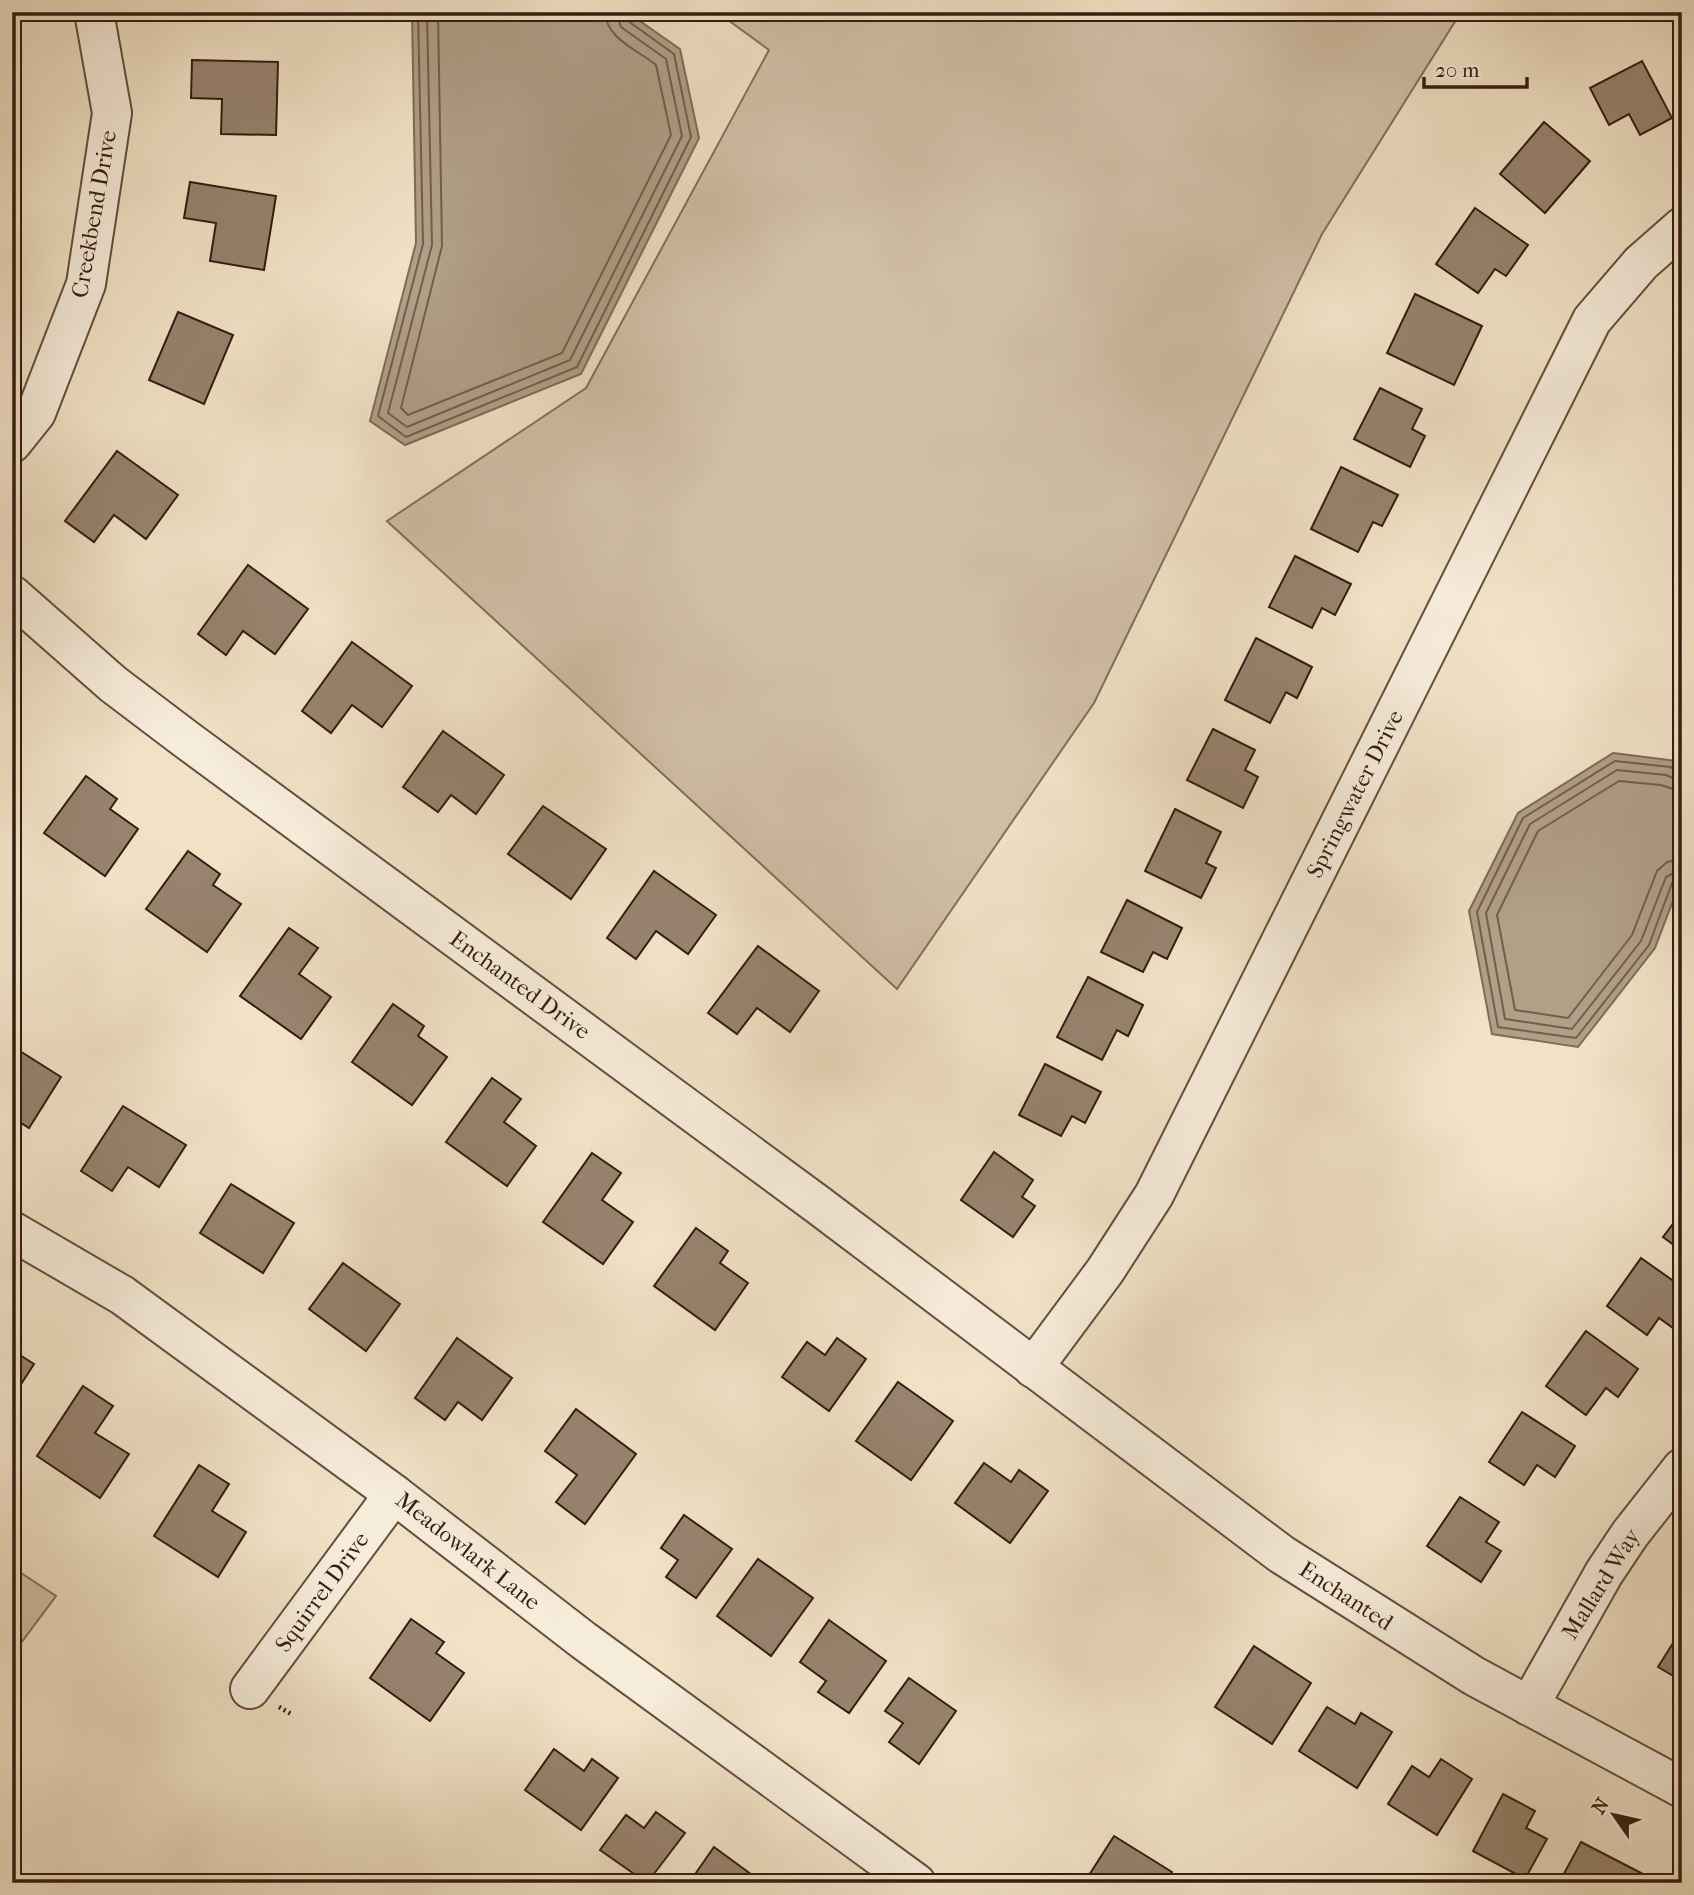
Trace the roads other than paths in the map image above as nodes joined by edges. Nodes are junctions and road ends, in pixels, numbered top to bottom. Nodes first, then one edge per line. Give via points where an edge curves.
1 (94, 12) edge
2 (1682, 226) edge
3 (12, 443) edge
4 (12, 596) edge
5 (12, 1231) edge
6 (1033, 1368) junction
7 (1682, 1468) edge
8 (394, 1494) junction
9 (250, 1689) dead end
10 (1530, 1706) junction
11 (1682, 1788) edge
12 (916, 1883) edge

1 - 3 street, Creekbend Drive via 112,113 86,285 36,413
2 - 6 street, Springwater Drive via 1592,320 1154,1195
4 - 6 street, Enchanted Drive via 113,684 187,740
5 - 8 street, Meadowlark Lane via 122,1295
6 - 10 street, Enchanted via 1281,1554 1406,1636
7 - 10 street, Mallard Way via 1604,1573
8 - 9 street, Squirrel Drive
8 - 12 street, Meadowlark Lane via 583,1640
10 - 11 street, Enchanted

